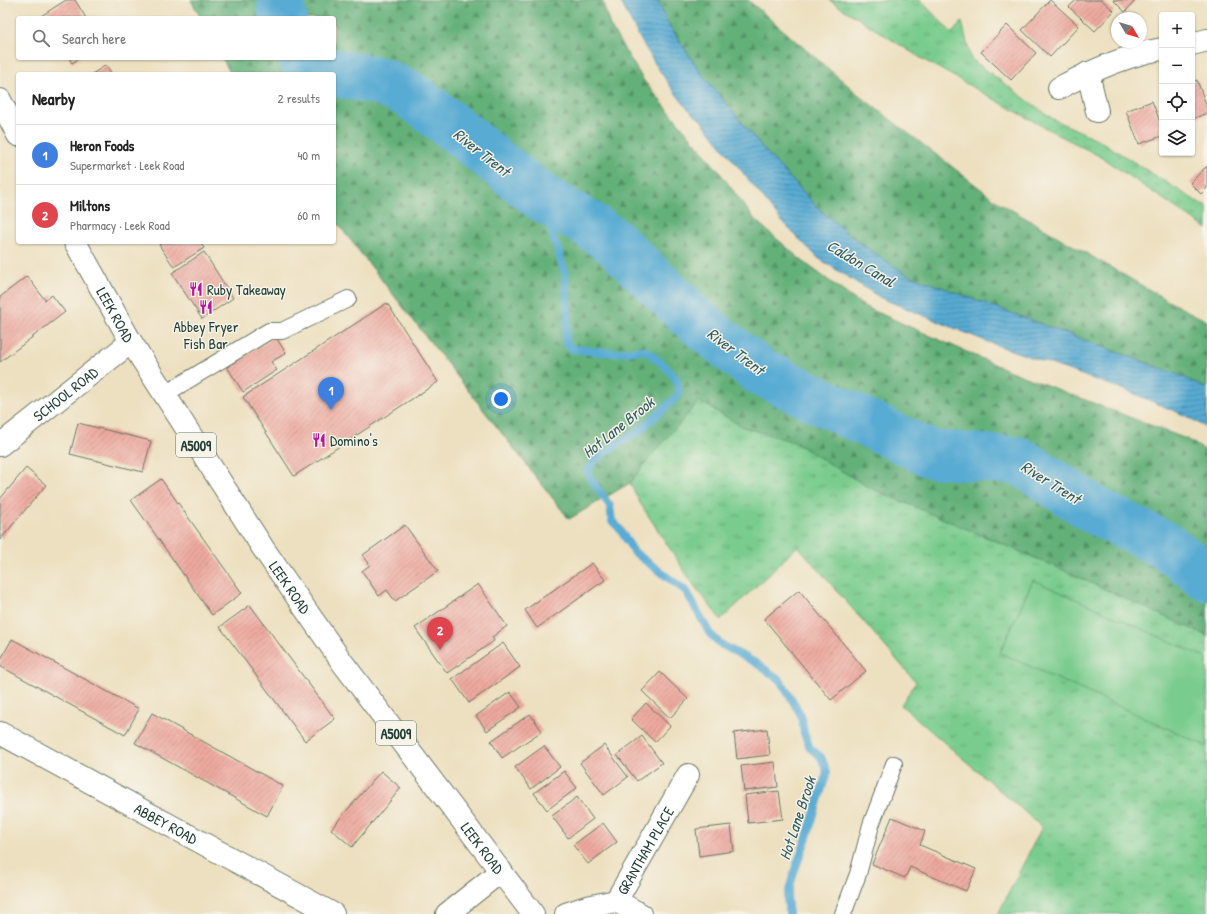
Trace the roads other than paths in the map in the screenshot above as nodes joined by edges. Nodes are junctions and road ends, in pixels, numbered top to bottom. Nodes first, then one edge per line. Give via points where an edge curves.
1 (1159, 49) edge
2 (1088, 73) junction
3 (1059, 88) dead end
4 (0, 100) edge
5 (1097, 111) dead end
6 (16, 131) edge
7 (76, 244) edge
8 (348, 299) dead end
9 (131, 342) junction
10 (164, 394) junction
11 (0, 445) edge
12 (0, 733) edge
13 (894, 764) dead end
14 (689, 775) dead end
15 (501, 871) junction
16 (616, 901) junction
17 (333, 914) edge
18 (447, 914) edge
19 (534, 914) edge
20 (566, 914) edge
21 (640, 914) edge
22 (843, 914) edge

1 - 2 street via 1147,51
2 - 3 street
2 - 5 street
4 - 6 street
7 - 9 street, LEEK ROAD / A5009
8 - 10 lane via 282,331 269,331
9 - 10 street, LEEK ROAD / A5009
9 - 11 street, SCHOOL ROAD
10 - 15 street, LEEK ROAD / A5009 via 263,548 338,656
12 - 17 street, ABBEY ROAD
13 - 22 lane via 871,825 858,874
14 - 16 street, GRANTHAM PLACE
15 - 18 street
15 - 19 street, LEEK ROAD / A5009
16 - 20 street, GRANTHAM PLACE
16 - 21 street

